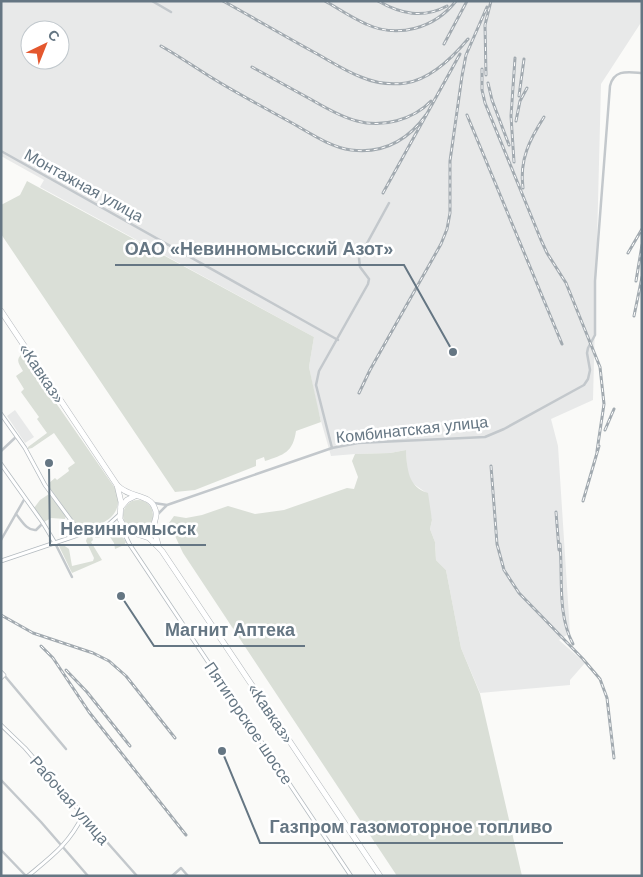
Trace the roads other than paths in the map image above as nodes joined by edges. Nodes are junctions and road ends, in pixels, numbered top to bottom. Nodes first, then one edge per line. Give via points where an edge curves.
1 (152, 1) edge
2 (171, 12) dead end
3 (642, 73) edge
4 (1, 152) edge
5 (389, 203) dead end
6 (1, 311) edge
7 (338, 340) junction
8 (1, 414) edge
9 (17, 436) junction
10 (332, 448) junction
11 (1, 450) edge
12 (1, 464) edge
13 (117, 485) junction
14 (136, 496) junction
15 (25, 498) junction
16 (150, 501) junction
17 (167, 505) junction
18 (121, 507) junction
19 (16, 514) junction
20 (119, 514) junction
21 (156, 517) junction
22 (42, 523) junction
23 (154, 524) junction
24 (103, 527) junction
25 (124, 528) junction
26 (136, 533) junction
27 (81, 534) junction
28 (1, 540) edge
29 (55, 543) junction
30 (130, 545) junction
31 (162, 551) junction
32 (1, 560) edge
33 (72, 576) dead end
34 (1, 672) edge
35 (3, 677) edge
36 (1, 725) edge
37 (66, 749) dead end
38 (1, 780) edge
39 (83, 815) junction
40 (63, 846) junction
41 (1, 850) edge
42 (27, 876) edge
43 (88, 876) edge
44 (137, 876) edge
45 (172, 876) edge
46 (188, 876) edge
47 (351, 876) edge
48 (380, 876) edge

1 - 2 street
3 - 10 street, Комбинатская улица via 618,73 610,86 594,281 595,334 587,353 590,370 584,385 485,437 358,442
4 - 7 street, Монтажная улица
5 - 7 street via 359,258 360,267 369,279 368,284
6 - 13 highway, «Кавказ»
7 - 10 street via 319,371 316,385
8 - 9 main road
9 - 11 street
9 - 27 main road via 46,486
10 - 17 street, Комбинатская улица
12 - 15 main road
13 - 14 highway, «Кавказ»
13 - 18 highway, «Кавказ»
14 - 16 highway, «Кавказ»
14 - 18 highway
15 - 19 street
15 - 22 main road
16 - 17 street
16 - 21 highway
17 - 21 street, Комбинатская улица
18 - 20 highway, «Кавказ»
19 - 22 street via 28,529 36,530
19 - 28 street
20 - 24 main road
20 - 25 highway
21 - 23 highway
22 - 29 main road
23 - 26 highway via 145,532
23 - 31 highway, «Кавказ»
24 - 25 main road
24 - 27 main road
25 - 26 highway, «Кавказ»
25 - 30 main road, Пятигорское шоссе
26 - 30 main road via 129,538
26 - 31 highway, «Кавказ» via 154,541
27 - 29 main road
29 - 32 main road
29 - 33 street
30 - 47 main road, Пятигорское шоссе
31 - 48 highway, «Кавказ»
34 - 35 main road
35 - 37 street
36 - 39 main road, Рабочая улица
38 - 40 street
39 - 40 main road
39 - 44 street, Рабочая улица
40 - 42 main road
40 - 43 street
41 - 42 street
45 - 46 street via 181,868

